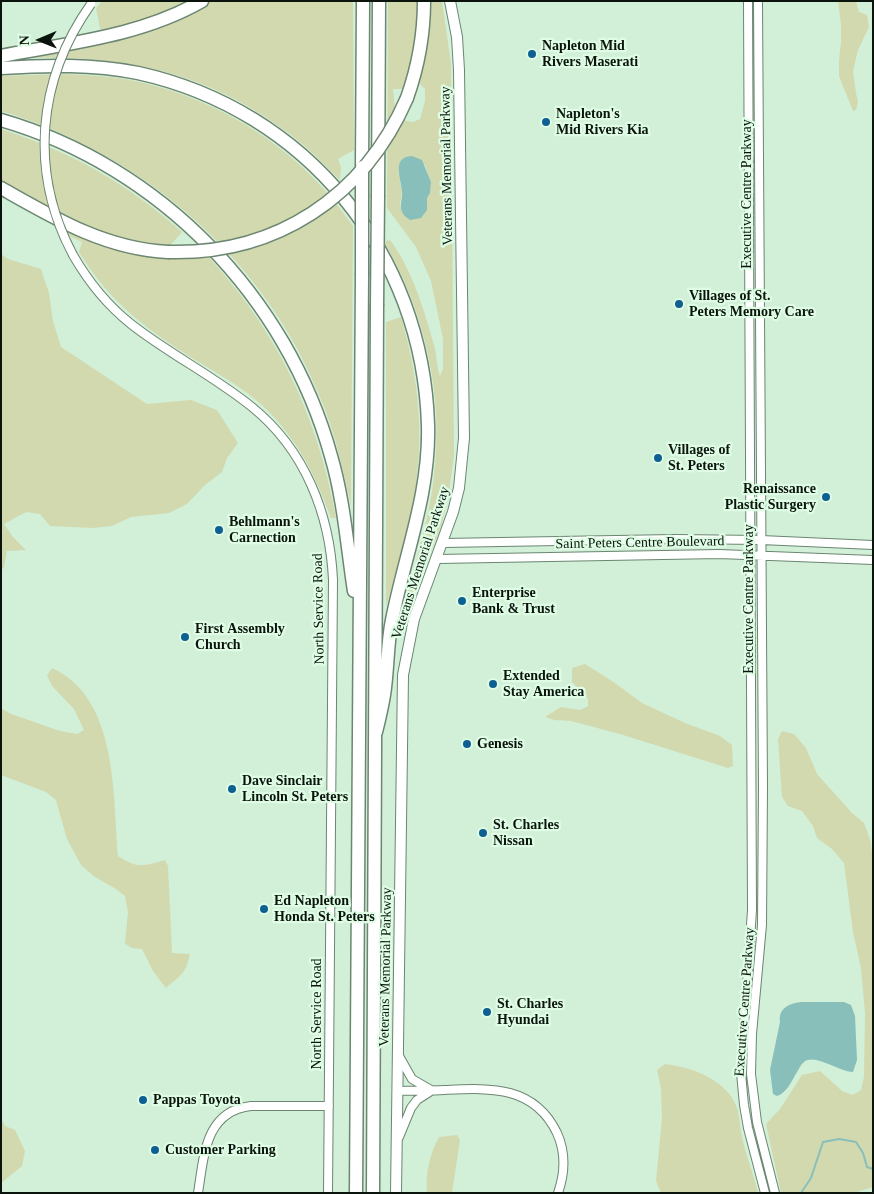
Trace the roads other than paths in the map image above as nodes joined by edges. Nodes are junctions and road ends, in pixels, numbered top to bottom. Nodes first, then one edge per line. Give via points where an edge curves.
1 (202, 1) edge
2 (363, 1) edge
3 (379, 1) edge
4 (424, 1) edge
5 (450, 1) edge
6 (748, 1) edge
7 (758, 1) edge
8 (92, 2) edge
9 (1, 56) edge
10 (1, 68) edge
11 (1, 120) edge
12 (1, 188) edge
13 (750, 540) junction
14 (761, 540) junction
15 (443, 543) junction
16 (873, 545) edge
17 (750, 555) junction
18 (761, 555) junction
19 (438, 559) junction
20 (873, 560) edge
21 (360, 630) junction
22 (376, 732) junction
23 (398, 1056) junction
24 (433, 1090) junction
25 (398, 1091) junction
26 (329, 1106) junction
27 (397, 1141) junction
28 (774, 1190) edge
29 (765, 1192) edge
30 (198, 1193) edge
31 (328, 1193) edge
32 (356, 1193) edge
33 (372, 1193) edge
34 (396, 1193) edge
35 (558, 1193) edge

1 - 9 highway via 157,22 122,33
2 - 21 highway, bridge
3 - 22 highway, bridge
4 - 12 highway, bridge via 415,76 385,142 337,195 310,215 275,233 238,245 202,251 168,252 123,245 86,234
5 - 15 main road, Veterans Memorial Parkway via 460,70 464,438 459,488
6 - 13 street, Executive Centre Parkway
7 - 14 street, Executive Centre Parkway
8 - 26 street, North Service Road, bridge via 74,28 60,60 49,95 44,129 51,202 62,233 82,270 100,294 130,323 226,388 270,425 297,458 326,521 333,580
10 - 22 highway via 67,65 117,70 164,80 209,96 254,120 313,165 352,207 380,249 404,300 418,346 426,390 428,427 424,487 392,622
11 - 21 highway via 74,148 136,184 210,246 258,303 296,365 324,433 342,504
13 - 14 street, Saint Peters Centre Boulevard
13 - 15 street, Saint Peters Centre Boulevard
13 - 17 street, Executive Centre Parkway
14 - 16 street, Saint Peters Centre Boulevard
14 - 18 street, Executive Centre Parkway
15 - 19 main road, Veterans Memorial Parkway
17 - 18 street, Saint Peters Centre Boulevard
17 - 19 street, Saint Peters Centre Boulevard
17 - 29 street, Executive Centre Parkway via 752,910 741,1073 748,1128
18 - 20 street, Saint Peters Centre Boulevard
18 - 28 street, Executive Centre Parkway via 762,925 751,1074 757,1122
19 - 23 main road, Veterans Memorial Parkway via 414,620 403,675
21 - 32 highway
22 - 33 highway
23 - 24 street via 412,1079
23 - 25 main road, Veterans Memorial Parkway
24 - 25 street
24 - 27 street via 411,1108
24 - 35 street via 495,1089 516,1094 537,1106 554,1126 560,1139 564,1164
25 - 27 main road, Veterans Memorial Parkway
26 - 30 street via 251,1106 224,1115 210,1135
26 - 31 street, North Service Road
27 - 34 main road, Veterans Memorial Parkway

